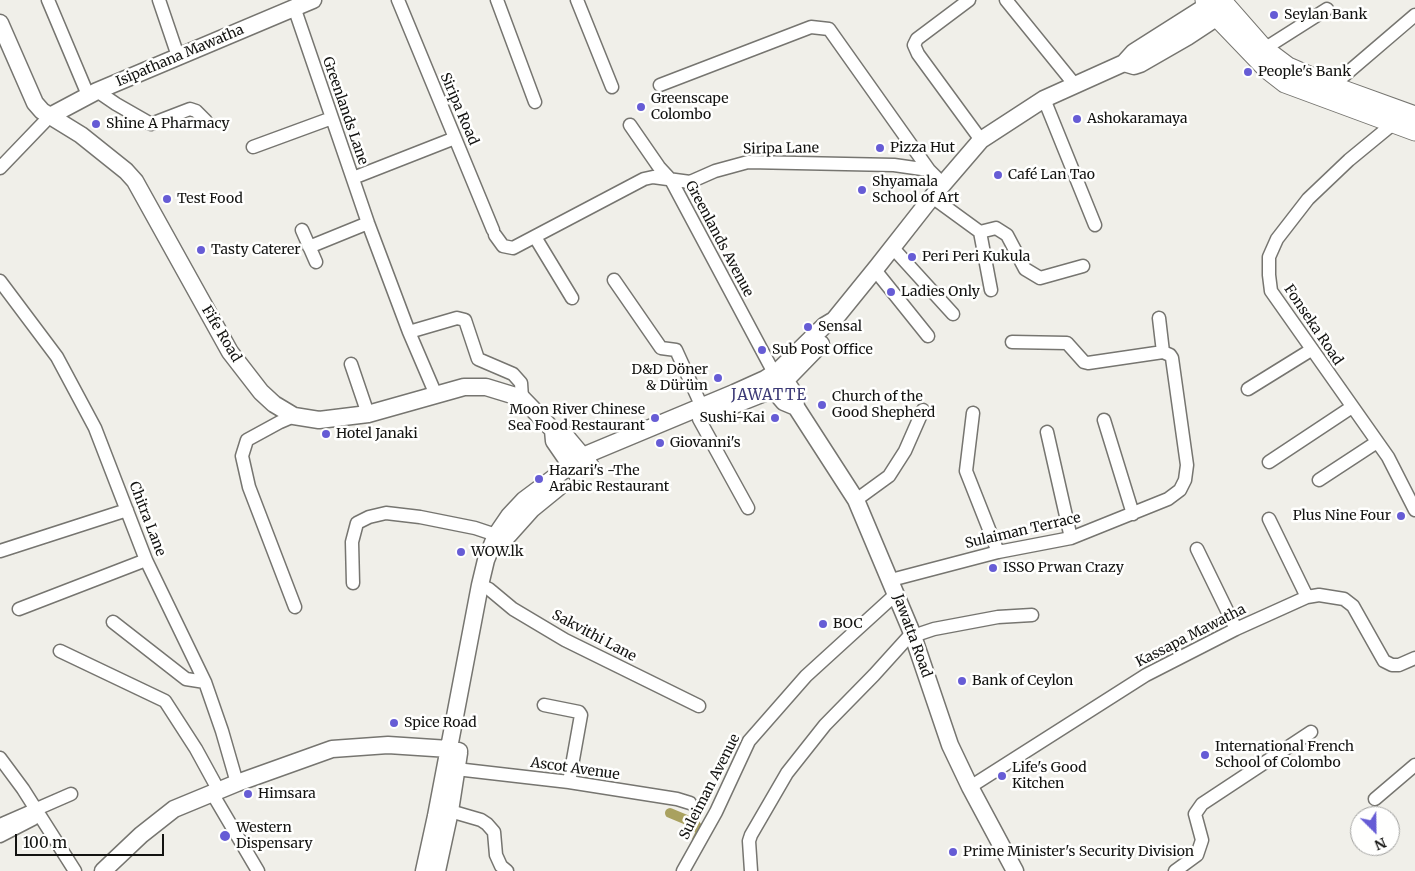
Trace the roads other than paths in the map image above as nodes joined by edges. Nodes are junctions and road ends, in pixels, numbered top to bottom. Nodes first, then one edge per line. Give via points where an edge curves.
1 (48, 0) edge
2 (159, 0) edge
3 (312, 0) edge
4 (398, 0) edge
5 (497, 0) edge
6 (577, 0) edge
7 (969, 0) edge
8 (1006, 0) edge
9 (1216, 5) edge
10 (294, 7) junction
11 (1328, 9) dead end
12 (1415, 16) edge
13 (0, 23) edge
14 (1264, 49) junction
15 (178, 56) junction
16 (660, 85) dead end
17 (1075, 85) junction
18 (1332, 86) junction
19 (612, 87) dead end
20 (93, 93) junction
21 (1044, 99) junction
22 (534, 102) dead end
23 (50, 116) junction
24 (1415, 116) edge
25 (332, 118) junction
26 (206, 121) dead end
27 (1394, 123) junction
28 (630, 125) dead end
29 (1415, 131) edge
30 (455, 138) junction
31 (982, 140) junction
32 (253, 147) dead end
33 (0, 168) edge
34 (929, 170) junction
35 (353, 178) junction
36 (671, 180) junction
37 (944, 184) junction
38 (932, 197) junction
39 (368, 223) junction
40 (1095, 225) dead end
41 (302, 230) dead end
42 (980, 232) junction
43 (535, 237) junction
44 (503, 246) joint
45 (309, 247) junction
46 (892, 247) junction
47 (316, 262) dead end
48 (1083, 266) dead end
49 (875, 270) junction
50 (614, 280) dead end
51 (1, 283) edge
52 (991, 290) dead end
53 (572, 298) dead end
54 (953, 314) dead end
55 (1159, 318) dead end
56 (409, 332) junction
57 (928, 336) dead end
58 (1012, 342) dead end
59 (1311, 350) junction
60 (1163, 352) junction
61 (351, 364) dead end
62 (775, 379) junction
63 (1248, 389) dead end
64 (436, 395) junction
65 (522, 398) junction
66 (1352, 407) junction
67 (923, 410) dead end
68 (700, 413) junction
69 (973, 413) dead end
70 (368, 414) junction
71 (294, 416) junction
72 (1104, 420) dead end
73 (1047, 432) dead end
74 (1377, 442) junction
75 (1269, 462) dead end
76 (580, 465) junction
77 (1319, 480) dead end
78 (856, 500) junction
79 (748, 508) dead end
80 (128, 510) junction
81 (1415, 510) edge
82 (1133, 514) junction
83 (1269, 519) dead end
84 (496, 535) junction
85 (1071, 538) junction
86 (1197, 549) dead end
87 (0, 551) edge
88 (998, 552) junction
89 (146, 560) junction
90 (352, 583) dead end
91 (485, 587) junction
92 (893, 587) junction
93 (1307, 597) junction
94 (295, 606) dead end
95 (18, 609) dead end
96 (1032, 615) dead end
97 (113, 622) dead end
98 (1236, 629) junction
99 (912, 634) junction
100 (60, 652) dead end
101 (1415, 658) edge
102 (205, 682) junction
103 (544, 705) dead end
104 (699, 706) dead end
105 (1311, 732) dead end
106 (454, 750) junction
107 (0, 758) edge
108 (1415, 765) edge
109 (456, 769) junction
110 (569, 782) junction
111 (237, 783) junction
112 (970, 787) junction
113 (216, 792) junction
114 (71, 794) dead end
115 (1375, 799) dead end
116 (690, 803) dead end
117 (450, 811) junction
118 (38, 812) junction
119 (0, 825) edge
120 (0, 836) edge
121 (75, 871) edge
122 (103, 871) edge
123 (258, 871) edge
124 (424, 871) edge
125 (437, 871) edge
126 (506, 871) edge
127 (683, 871) edge
128 (751, 871) edge
129 (1015, 871) edge
130 (1175, 871) edge

1 - 20 street
2 - 15 street
3 - 10 main road, Isipathana Mawatha
4 - 30 street, Siripa Road
5 - 22 street
6 - 19 street
7 - 31 street via 917,39 914,45
8 - 17 street
9 - 14 highway
9 - 17 main road via 1140,64 1124,64
9 - 27 highway via 1266,69 1285,83
10 - 15 main road, Isipathana Mawatha
10 - 25 street, Greenlands Lane
11 - 14 street
12 - 18 street
13 - 23 main road, Fife Road via 35,103
14 - 18 highway via 1288,67
15 - 20 main road, Isipathana Mawatha
16 - 34 street via 811,27 829,29
17 - 21 main road
18 - 24 highway
20 - 23 main road, Isipathana Mawatha
20 - 26 street via 151,124 190,109
21 - 31 main road
21 - 40 street
23 - 33 street
23 - 71 main road, Fife Road via 81,135 126,170 135,181 230,352 274,404
25 - 32 street
25 - 35 street, Greenlands Lane
27 - 29 highway
27 - 59 street, Fonseka Road via 1308,199 1277,239 1270,257 1268,275 1271,291
28 - 36 street, Greenlands Avenue
30 - 35 street
30 - 44 street, Siripa Road via 494,232
31 - 37 main road
34 - 36 street, Siripa Lane via 894,165 748,162 715,170 690,182
34 - 37 street
35 - 39 street, Greenlands Lane
36 - 43 street, Siripa Lane via 653,177 644,180
36 - 62 street, Greenlands Avenue
37 - 38 main road
38 - 42 street
38 - 46 main road
39 - 45 street
39 - 56 street, Greenlands Lane
41 - 45 street
42 - 48 street via 996,228 1007,235 1025,269 1040,278
42 - 52 street
43 - 44 street, Siripa Lane via 513,248
43 - 53 street
45 - 47 street
46 - 49 main road
46 - 54 street
49 - 57 street
49 - 62 main road via 834,320 824,326
50 - 68 street via 660,348 676,350
51 - 80 street, Chitra Lane via 57,357 95,428
55 - 60 street
56 - 64 street, Greenlands Lane
56 - 65 street via 457,318 465,320 478,359 513,374 521,383
58 - 60 street via 1067,343 1088,363
59 - 63 street
59 - 66 street, Fonseka Road
60 - 82 street, Sulaiman Terrace via 1172,358 1186,465 1185,480 1180,490 1168,499
61 - 70 street
62 - 68 main road
62 - 78 main road, Jawatta Road via 784,402 796,407
64 - 65 main road, Fife Road via 486,387
64 - 70 main road, Fife Road
65 - 76 main road, Fife Road via 553,430 554,441
66 - 74 street, Fonseka Road
66 - 75 street
67 - 78 street via 905,451 888,476
68 - 76 main road
68 - 79 street
69 - 88 street via 966,471
70 - 71 main road, Fife Road via 319,420
71 - 94 street via 247,440 242,456 249,487
72 - 82 street
73 - 85 street
74 - 77 street
74 - 81 street, Fonseka Road via 1388,456
76 - 84 main road via 524,500
76 - 91 main road via 506,538
78 - 92 main road, Jawatta Road
80 - 87 street
80 - 89 street, Chitra Lane
82 - 85 street, Sulaiman Terrace
83 - 93 street
84 - 90 street via 420,517 386,513 369,517 356,523 352,542
84 - 91 main road via 486,560
85 - 88 street, Sulaiman Terrace
86 - 98 street
88 - 92 street, Sulaiman Terrace
89 - 95 street
89 - 102 street, Chitra Lane
91 - 104 street, Sakvithi Lane via 513,609 565,640
91 - 106 main road via 472,673
92 - 99 main road, Jawatta Road
92 - 127 street, Suleiman Avenue via 806,676 749,742 716,812
93 - 98 street, Kassapa Mawatha
93 - 101 street, Kassapa Mawatha via 1319,595 1344,599 1353,606 1384,661 1399,665
96 - 99 street via 998,617
97 - 102 street via 186,679
98 - 112 street, Kassapa Mawatha via 1146,675
99 - 112 main road, Jawatta Road via 950,745
99 - 128 street via 825,725 787,773 751,835
100 - 113 street via 165,701 196,749
102 - 111 street, Chitra Lane
103 - 110 street via 579,712 581,718
105 - 130 street via 1202,804 1196,814 1202,840 1197,855
106 - 109 main road
106 - 111 main road via 388,745 332,749
106 - 124 main road
107 - 118 street
108 - 115 street
109 - 110 street, Ascot Avenue
109 - 117 main road
110 - 116 street, Ascot Avenue
111 - 113 main road
112 - 129 main road, Jawatta Road
113 - 122 main road via 174,809
113 - 123 street
114 - 118 street
117 - 125 main road
117 - 126 street via 487,824 494,832 496,855
118 - 119 street
118 - 120 street
118 - 121 street

